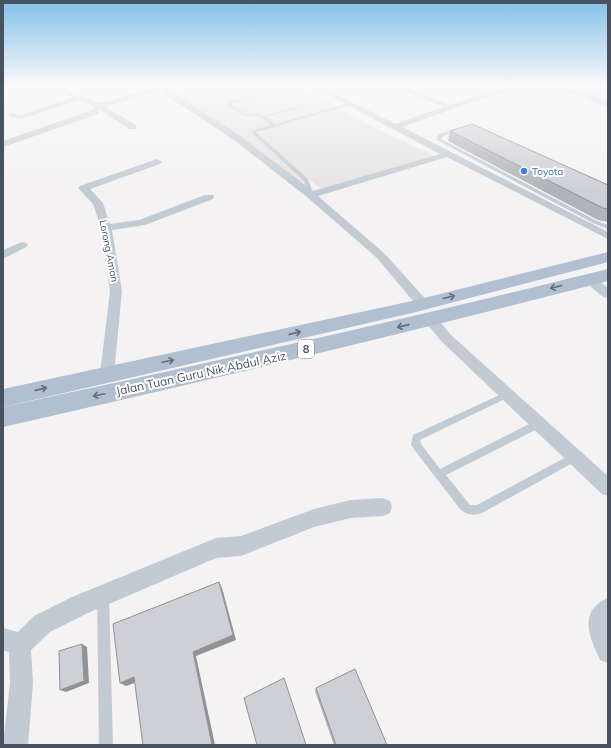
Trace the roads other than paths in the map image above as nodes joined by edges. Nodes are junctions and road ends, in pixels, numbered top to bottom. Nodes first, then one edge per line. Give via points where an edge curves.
1 (72, 120) edge
2 (122, 120) edge
3 (210, 120) edge
4 (267, 120) edge
5 (293, 120) edge
6 (380, 120) edge
7 (415, 120) edge
8 (274, 125) junction
9 (133, 127) dead end
10 (395, 127) junction
11 (464, 129) edge
12 (3, 144) edge
13 (448, 154) junction
14 (157, 162) dead end
15 (522, 188) junction
16 (312, 195) junction
17 (209, 197) dead end
18 (608, 227) edge
19 (106, 228) junction
20 (608, 236) edge
21 (22, 245) dead end
22 (3, 255) edge
23 (608, 257) edge
24 (599, 277) edge
25 (608, 294) edge
26 (427, 312) junction
27 (249, 353) junction
28 (107, 374) junction
29 (506, 394) junction
30 (3, 398) edge
31 (3, 417) edge
32 (538, 424) junction
33 (575, 457) junction
34 (439, 474) junction
35 (608, 488) edge
36 (383, 507) dead end
37 (103, 594) junction
38 (608, 609) edge
39 (11, 642) edge
40 (608, 652) edge
41 (15, 745) edge
42 (106, 745) edge

1 - 12 street
2 - 9 street
3 - 16 street
4 - 8 lane
5 - 8 lane
6 - 10 street
7 - 10 street
8 - 16 lane via 255,130 254,133 306,180
10 - 13 street
11 - 15 lane via 441,135 439,140
13 - 15 street
13 - 16 street
14 - 19 street, Lorong Aman via 83,188 98,204
15 - 18 lane
15 - 20 street
16 - 26 street via 381,256
17 - 19 street via 141,223
19 - 28 street, Lorong Aman via 116,291
21 - 22 street
26 -> 23 main road, Jalan Tuan Guru Nik Abdul Aziz / 8
24 - 25 street
24 -> 26 main road, Jalan Tuan Guru Nik Abdul Aziz / 8
26 - 27 main road, Jalan Tuan Guru Nik Abdul Aziz / 8
26 - 29 street via 446,338
28 -> 27 main road, Jalan Tuan Guru Nik Abdul Aziz / 8
27 -> 31 main road, Jalan Tuan Guru Nik Abdul Aziz / 8
30 -> 28 main road, Jalan Tuan Guru Nik Abdul Aziz / 8
29 - 32 street
29 - 34 lane via 416,438 416,445
32 - 33 street
32 - 34 lane
33 - 34 lane via 474,511 464,506
33 - 35 street
36 - 37 street via 351,509 314,518 241,546 216,548
37 - 39 street
37 - 42 lane
38 - 40 street via 602,613 598,628
39 - 41 street via 22,682

